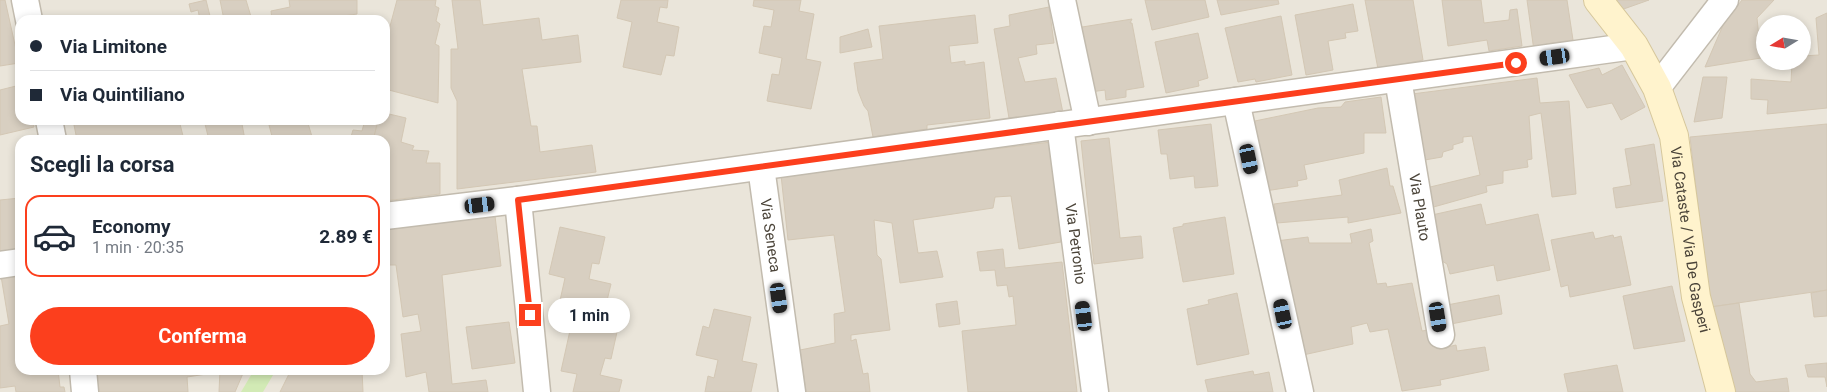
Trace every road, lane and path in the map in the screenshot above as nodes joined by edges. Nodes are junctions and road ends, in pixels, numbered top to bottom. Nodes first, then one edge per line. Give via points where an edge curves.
1 (25, 0) edge
2 (1062, 0) edge
3 (1598, 0) edge
4 (1725, 0) edge
5 (28, 15) edge
6 (1634, 46) junction
7 (1398, 79) junction
8 (1657, 88) junction
9 (1236, 101) junction
10 (1088, 122) junction
11 (1060, 125) junction
12 (761, 167) junction
13 (518, 200) junction
14 (390, 215) edge
15 (15, 263) edge
16 (0, 265) edge
17 (1441, 336) dead end
18 (83, 375) edge
19 (85, 392) edge
20 (537, 392) edge
21 (792, 392) edge
22 (1094, 392) edge
23 (1300, 392) edge
24 (1721, 392) edge

1 - 5 street
2 - 10 street
3 - 6 street, Via Cataste / Via De Gasperi
4 - 8 street
6 - 7 street
6 - 8 street, Via Cataste / Via De Gasperi
7 - 9 street
7 - 17 street, Via Plauto
8 - 24 street, Via Cataste / Via De Gasperi via 1674,136 1696,297
9 - 10 street
9 - 23 street
10 - 11 street
11 - 12 street
11 - 22 street, Via Petronio
12 - 13 street
12 - 21 street, Via Seneca
13 - 14 street
13 - 20 street
15 - 16 street
18 - 19 street

